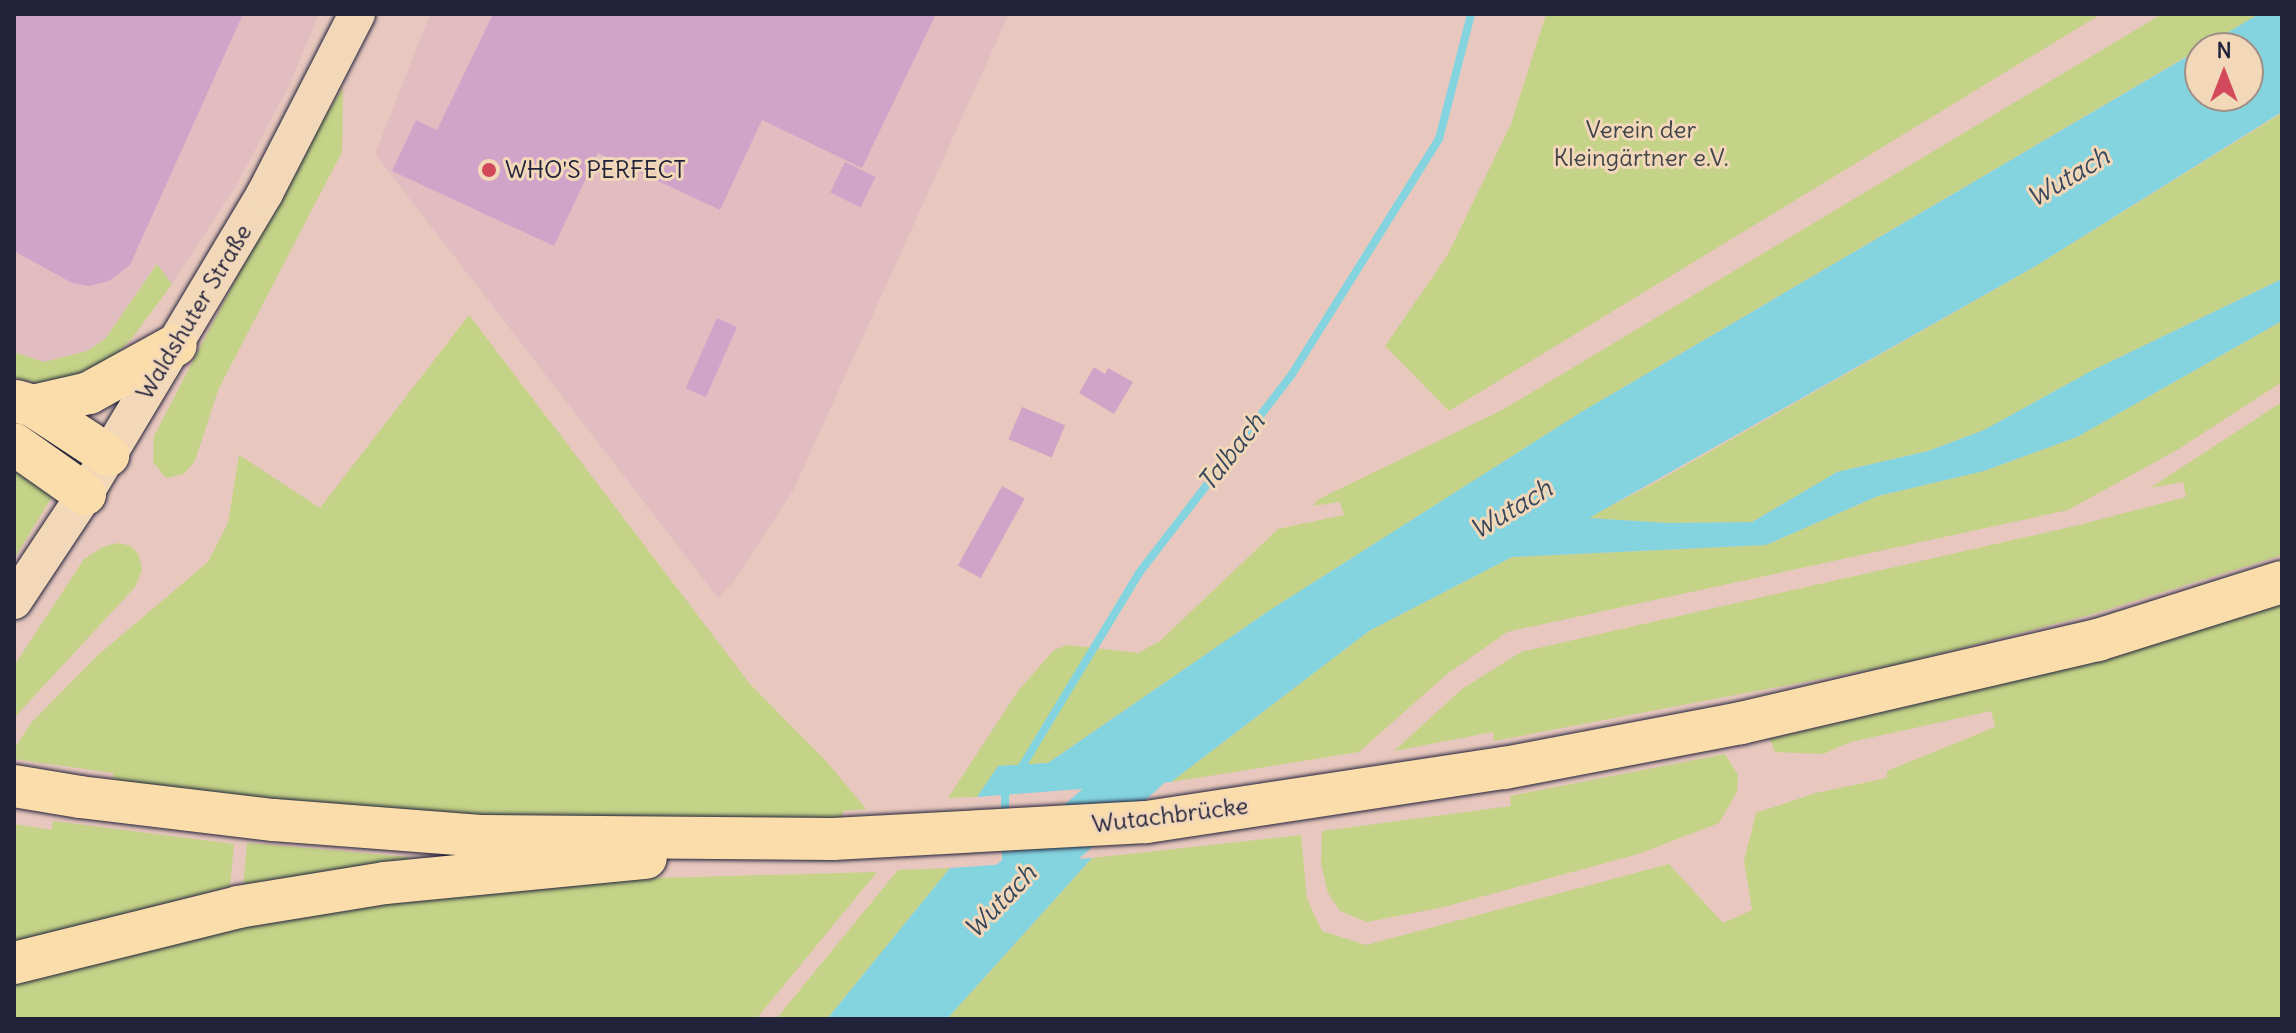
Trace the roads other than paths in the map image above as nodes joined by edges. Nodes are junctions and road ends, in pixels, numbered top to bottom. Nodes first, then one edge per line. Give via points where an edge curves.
1 (357, 14) edge
2 (176, 345) junction
3 (23, 403) edge
4 (14, 444) edge
5 (108, 455) junction
6 (85, 494) junction
7 (2282, 582) edge
8 (14, 601) edge
9 (14, 786) edge
10 (769, 838) junction
11 (14, 963) edge

1 - 2 main road, Waldshuter Straße via 265,193
2 - 3 highway via 89,393
2 - 5 main road, Waldshuter Straße
3 - 5 highway
4 - 6 highway
5 - 6 main road, Waldshuter Straße
6 - 8 main road, Waldshuter Straße
7 - 10 highway, Wutachbrücke via 2098,640 1924,682 1505,768 1146,822
9 - 10 highway via 274,820 483,836
10 - 11 highway via 612,864 385,883 238,907

